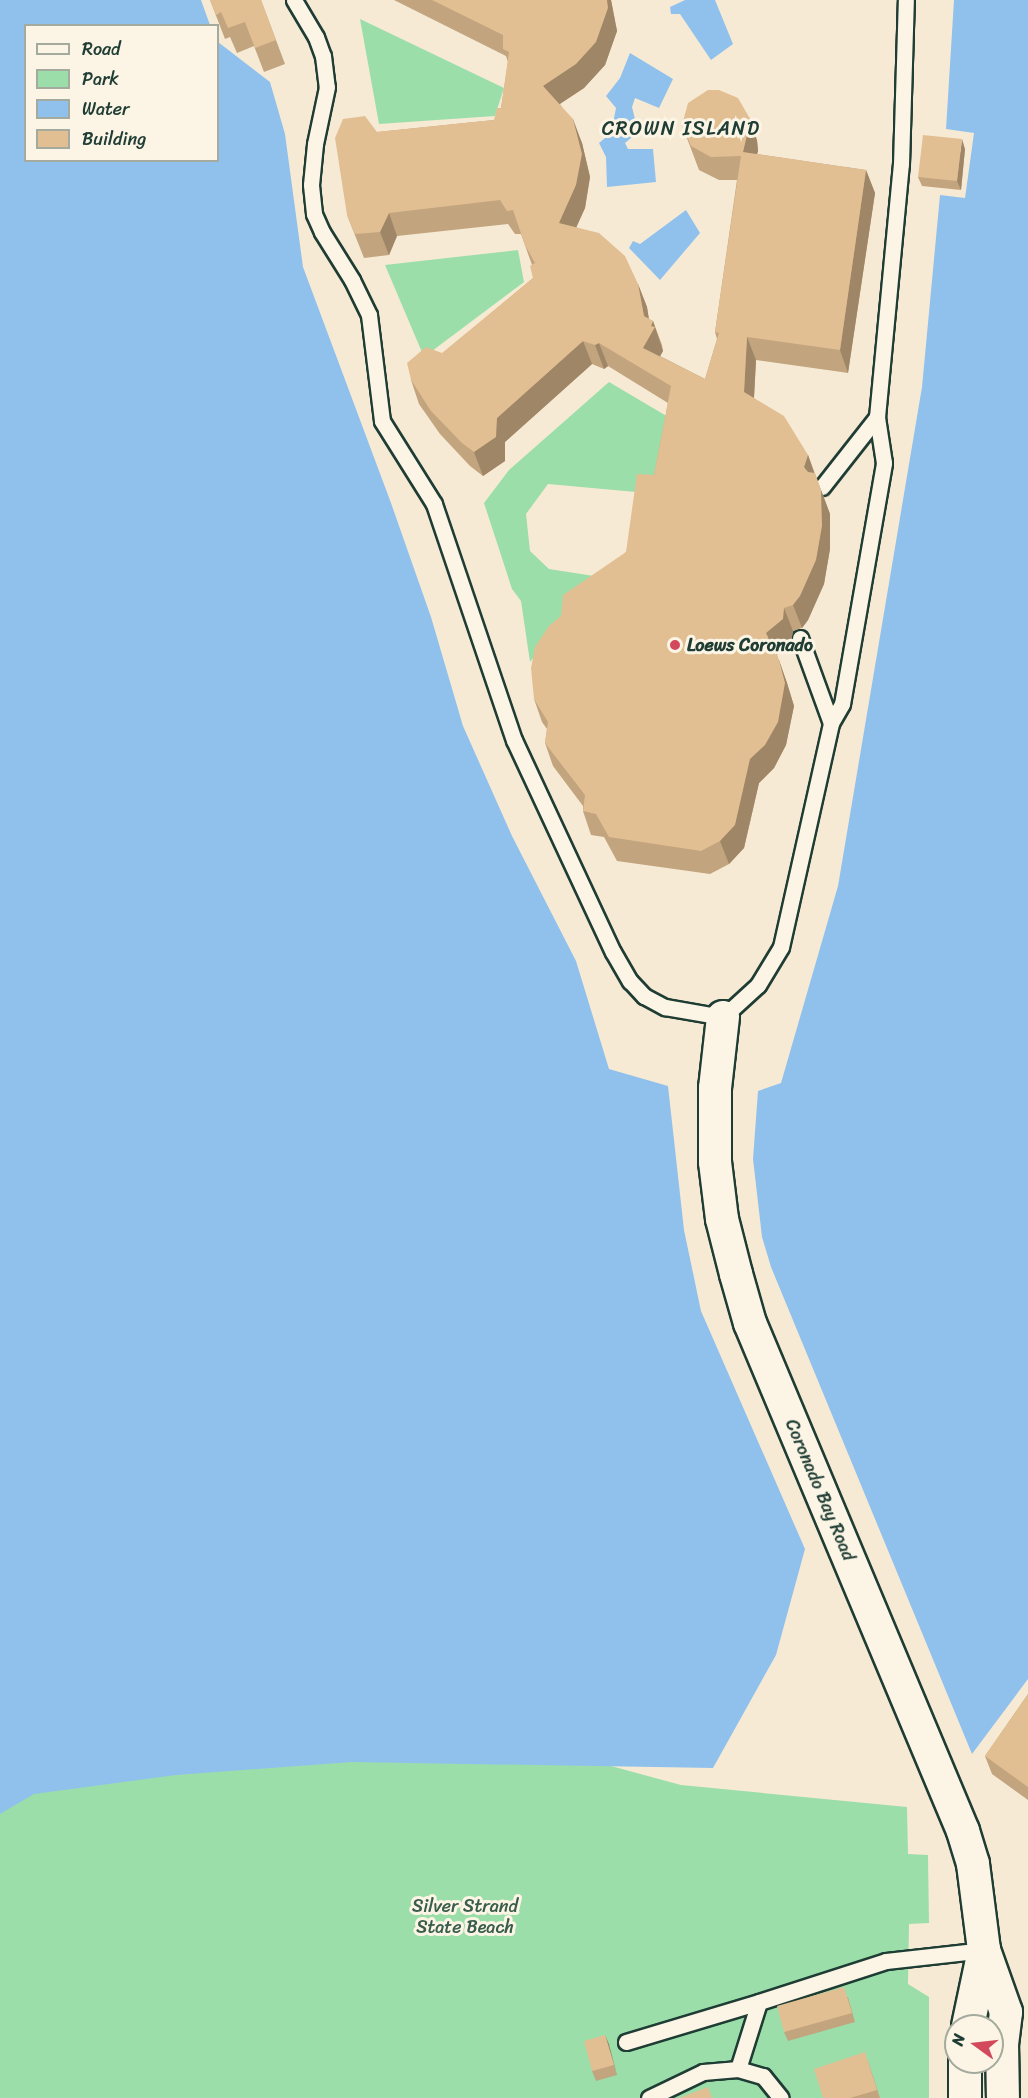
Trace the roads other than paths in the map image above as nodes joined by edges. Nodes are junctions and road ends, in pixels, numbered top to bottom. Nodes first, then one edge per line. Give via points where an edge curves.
1 (294, 0) edge
2 (906, 0) edge
3 (877, 417) junction
4 (822, 487) edge
5 (800, 638) dead end
6 (831, 723) junction
7 (723, 1017) junction
8 (984, 1950) junction
9 (759, 2002) junction
10 (971, 2014) edge
11 (626, 2042) dead end
12 (738, 2069) junction
13 (965, 2074) edge
14 (648, 2098) edge
15 (782, 2098) edge
16 (965, 2098) edge
17 (1003, 2098) edge

1 - 7 lane via 316,37 327,87 315,144 311,185 314,214 369,315 382,421 434,504 514,740 630,981 644,996 665,1007
2 - 3 lane via 902,164
3 - 4 lane
3 - 6 lane via 884,463 842,704
5 - 6 lane
6 - 7 lane via 782,947 758,985
7 - 8 street, Coronado Bay Road via 715,1089 715,1162 722,1219 736,1275 750,1323 963,1831 974,1864
8 - 9 lane via 886,1961
8 - 10 street, Coronado Bay Road
8 - 17 street, Coronado Bay Road via 1006,2012
9 - 11 lane
9 - 12 lane
12 - 14 lane via 703,2072
12 - 15 lane via 763,2076
13 - 16 street

